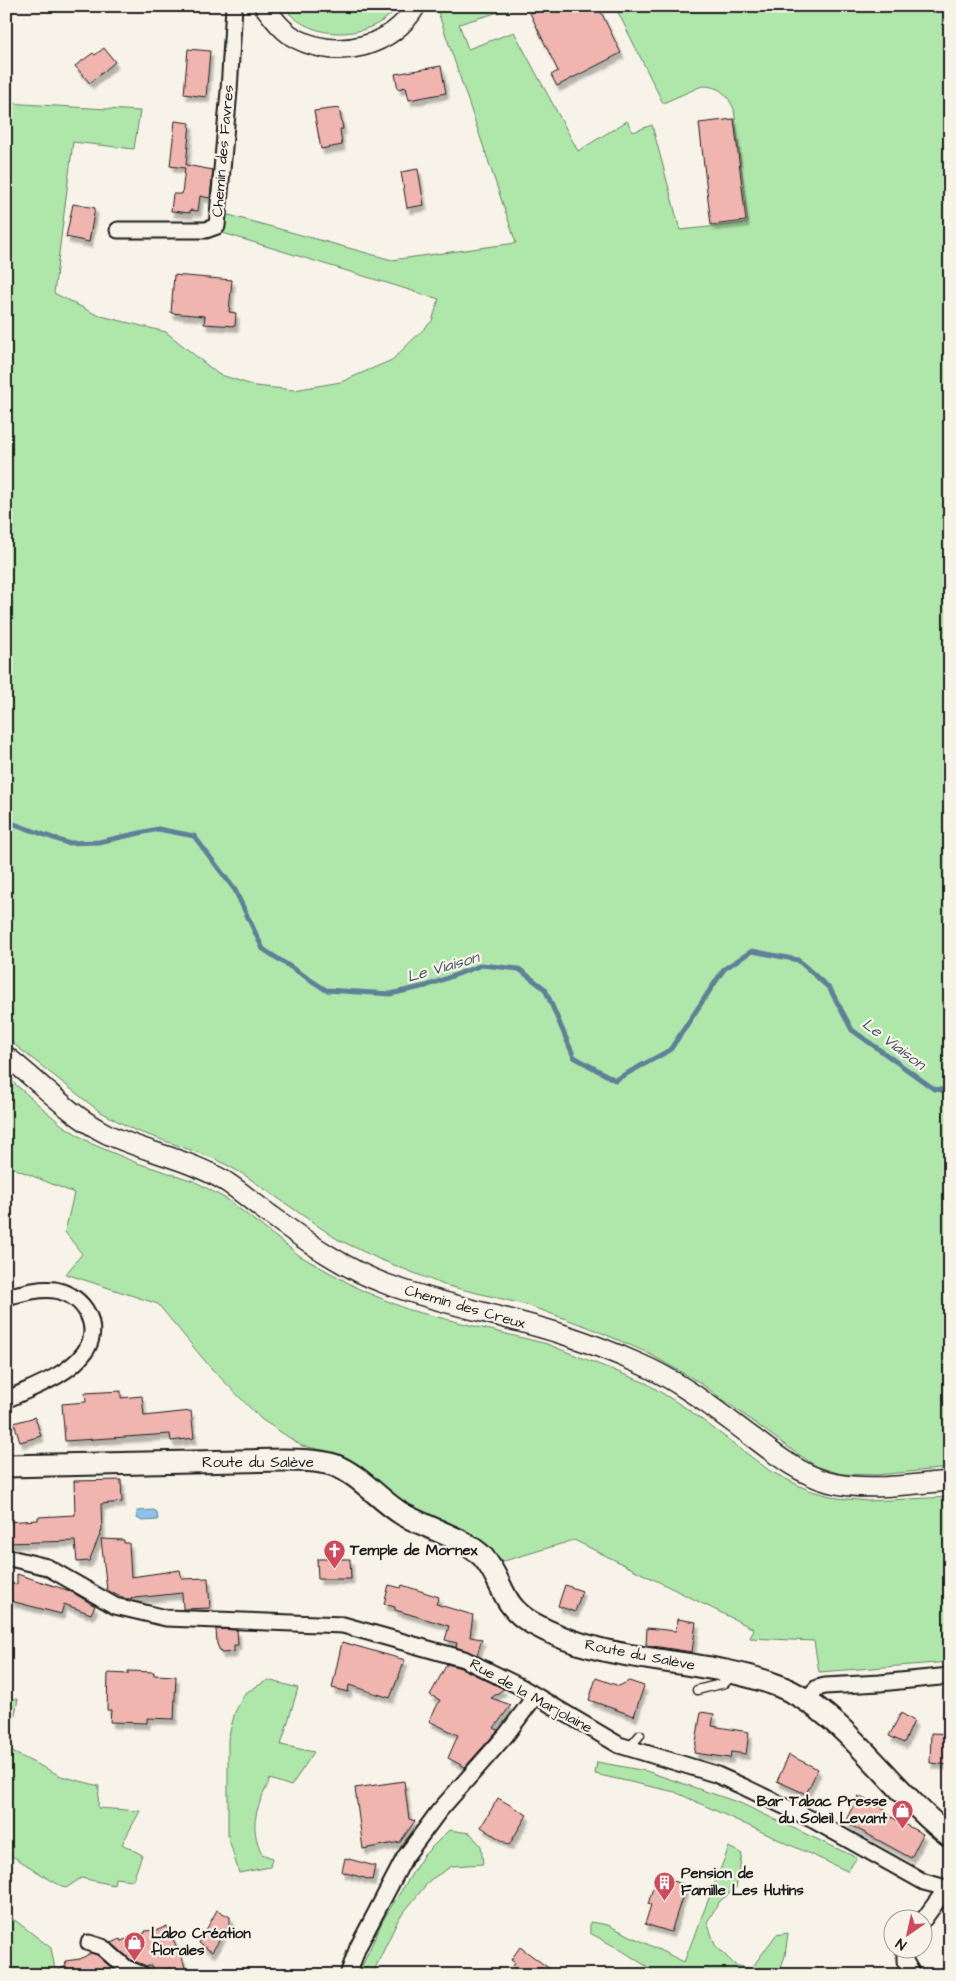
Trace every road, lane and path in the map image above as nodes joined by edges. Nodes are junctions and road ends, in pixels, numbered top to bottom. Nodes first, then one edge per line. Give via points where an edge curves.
1 (234, 6) edge
2 (264, 6) edge
3 (416, 6) edge
4 (118, 230) dead end
5 (6, 1056) edge
6 (6, 1296) edge
7 (6, 1400) edge
8 (6, 1466) edge
9 (950, 1481) edge
10 (6, 1557) edge
11 (735, 1673) junction
12 (950, 1676) edge
13 (697, 1690) dead end
14 (535, 1696) junction
15 (806, 1700) junction
16 (640, 1735) dead end
17 (628, 1749) junction
18 (950, 1836) edge
19 (948, 1889) edge
20 (933, 1908) edge
21 (89, 1943) dead end
22 (905, 1958) edge
23 (143, 1975) edge
24 (348, 1975) edge
25 (913, 1975) edge

1 - 4 street, Chemin des Favres via 217,226 206,230
2 - 3 street via 283,29 296,38 315,46 343,50 371,44 393,32
5 - 9 street, Chemin des Creux via 87,1122 131,1144 212,1174 358,1272 426,1297 565,1335 642,1364 690,1392 786,1462 828,1482 880,1487
6 - 7 street via 42,1290 65,1293 84,1307 93,1331 90,1343 73,1365
8 - 11 main road, Route du Salève via 282,1460 334,1465 400,1513 474,1550 488,1565 514,1610 542,1629 613,1653
10 - 14 street, Rue de la Marjolaine via 47,1568 102,1600 128,1610 166,1618 350,1627 464,1659
11 - 13 lane via 728,1681
11 - 15 main road, Route du Salève via 779,1686
12 - 15 street via 824,1686 817,1688
14 - 17 street, Rue de la Marjolaine
14 - 24 street via 405,1857 358,1947
15 - 18 main road, Route du Salève via 827,1716 912,1803
16 - 17 lane
17 - 19 street, Rue de la Marjolaine via 715,1774 813,1820 918,1879
19 - 20 street
21 - 23 street via 102,1947 126,1968
22 - 25 street

